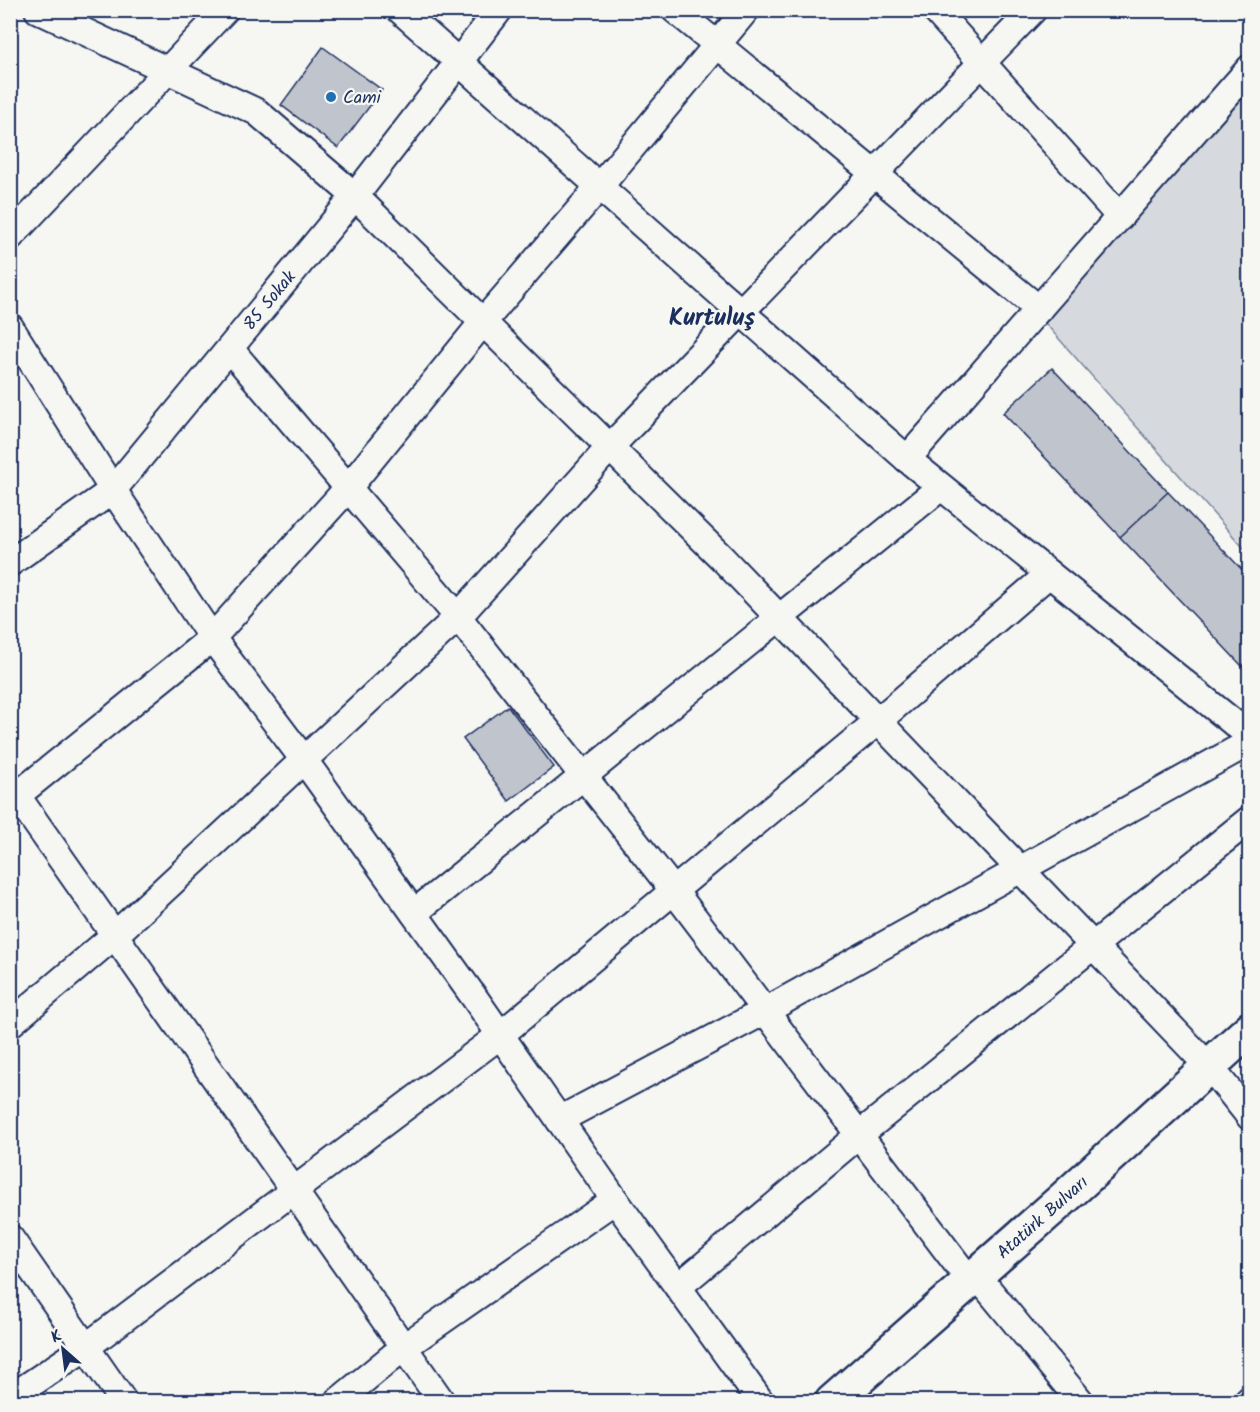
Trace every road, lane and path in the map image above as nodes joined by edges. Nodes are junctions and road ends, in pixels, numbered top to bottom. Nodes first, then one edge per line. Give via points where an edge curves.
1 (38, 10) edge
2 (225, 10) edge
3 (400, 10) edge
4 (499, 10) edge
5 (675, 10) edge
6 (746, 10) edge
7 (935, 10) edge
8 (1033, 10) edge
9 (717, 45) junction
10 (459, 62) junction
11 (982, 63) junction
12 (1250, 68) edge
13 (167, 70) junction
14 (875, 175) junction
15 (599, 187) junction
16 (355, 196) junction
17 (1120, 217) junction
18 (10, 237) edge
19 (1039, 309) junction
20 (742, 313) junction
21 (483, 322) junction
22 (10, 327) edge
23 (230, 350) junction
24 (610, 447) junction
25 (907, 459) junction
26 (941, 487) junction
27 (348, 488) junction
28 (113, 490) junction
29 (10, 563) edge
30 (1049, 574) junction
31 (458, 616) junction
32 (780, 618) junction
33 (212, 638) junction
34 (878, 721) junction
35 (1250, 736) edge
36 (1250, 742) edge
37 (304, 760) junction
38 (584, 776) junction
39 (13, 794) edge
40 (1250, 819) edge
41 (1019, 869) junction
42 (674, 891) junction
43 (414, 913) junction
44 (115, 935) junction
45 (1092, 945) junction
46 (765, 1011) junction
47 (10, 1024) edge
48 (1250, 1029) edge
49 (499, 1036) junction
50 (1250, 1047) edge
51 (1211, 1070) junction
52 (1250, 1117) edge
53 (559, 1120) junction
54 (859, 1135) junction
55 (293, 1190) junction
56 (615, 1200) junction
57 (10, 1238) edge
58 (977, 1282) junction
59 (678, 1287) junction
60 (86, 1347) junction
61 (404, 1347) junction
62 (10, 1398) edge
63 (124, 1401) edge
64 (336, 1401) edge
65 (442, 1401) edge
66 (761, 1401) edge
67 (832, 1401) edge
68 (852, 1401) edge
69 (1081, 1401) edge

1 - 13 street
2 - 13 street
3 - 10 street
4 - 10 street, 85 Sokak
5 - 9 street
6 - 9 street
7 - 11 street
8 - 11 street
9 - 14 street
9 - 15 street
10 - 15 street
10 - 16 street, 85 Sokak
11 - 14 street
11 - 17 street
12 - 17 street
13 - 16 street via 257,112
13 - 18 street
14 - 19 street
14 - 20 street
15 - 20 street
15 - 21 street
16 - 21 street
16 - 23 street, 85 Sokak
17 - 19 street
19 - 25 street
20 - 24 street
20 - 25 street
21 - 24 street
21 - 27 street
22 - 28 street
23 - 27 street
23 - 28 street, 85 Sokak
24 - 31 street
24 - 32 street
25 - 26 street
26 - 30 street
26 - 32 street
27 - 31 street
27 - 33 street
28 - 29 street, 85 Sokak
28 - 33 street
30 - 34 street
30 - 35 street
31 - 37 street
31 - 38 street
32 - 34 street
32 - 38 street
33 - 37 street
33 - 39 street
34 - 41 street
34 - 42 street
36 - 41 street
37 - 43 street
37 - 44 street
38 - 42 street
38 - 43 street
39 - 44 street
40 - 45 street
41 - 45 street
41 - 46 street
42 - 46 street
42 - 49 street
43 - 49 street
44 - 47 street
44 - 55 street
45 - 51 street
45 - 54 street
46 - 53 street
46 - 54 street
48 - 51 main road, Atatürk Bulvarı
49 - 53 street
49 - 55 street
50 - 51 main road, Atatürk Bulvarı
51 - 52 street
51 - 58 main road, Atatürk Bulvarı
53 - 56 street
54 - 58 street
54 - 59 street
55 - 60 street
55 - 61 street
56 - 59 street
56 - 61 street
57 - 60 street
58 - 67 main road, Atatürk Bulvarı
58 - 68 main road, Atatürk Bulvarı
58 - 69 street
59 - 66 street
60 - 62 street
60 - 63 street
61 - 64 street
61 - 65 street

